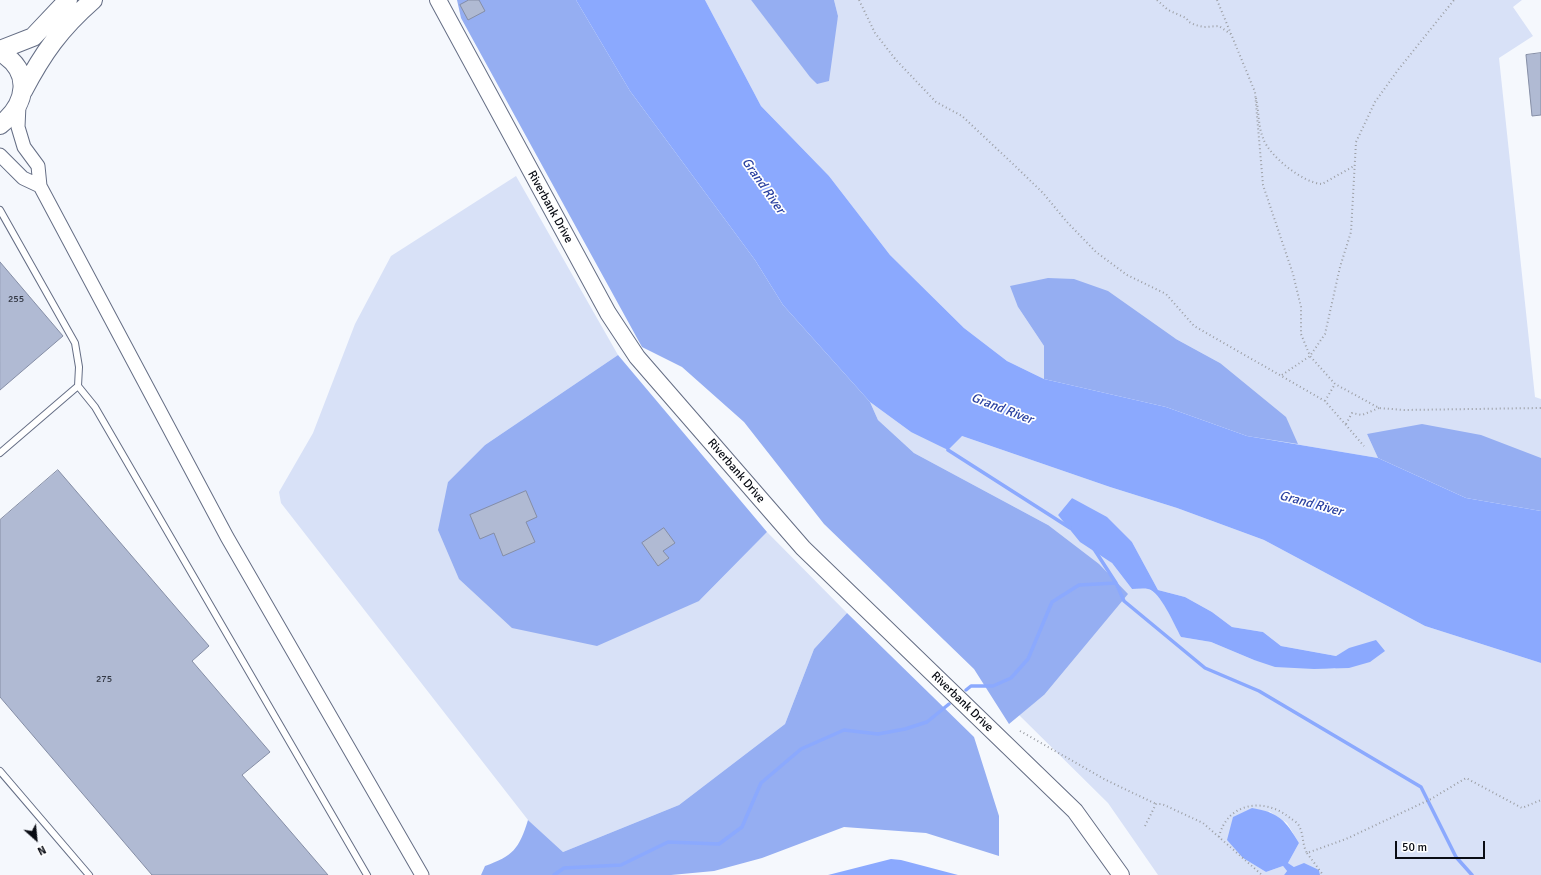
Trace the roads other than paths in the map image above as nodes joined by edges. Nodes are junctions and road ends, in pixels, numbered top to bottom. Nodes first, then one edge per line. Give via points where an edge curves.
1 (68, 0) edge
2 (93, 0) edge
3 (438, 0) edge
4 (0, 51) edge
5 (21, 98) junction
6 (0, 125) edge
7 (0, 155) edge
8 (40, 186) junction
9 (0, 210) edge
10 (78, 386) junction
11 (0, 453) edge
12 (0, 770) edge
13 (90, 875) edge
14 (367, 875) edge
15 (422, 875) edge
16 (1120, 875) edge

1 - 4 main road via 32,37
2 - 5 main road via 53,40
3 - 16 street, Riverbank Drive via 608,312 637,357 803,548 1075,811
4 - 5 main road via 15,65 21,78
5 - 6 main road via 11,116
5 - 8 street via 18,127 24,147 38,166
7 - 8 street via 23,178
8 - 15 street via 227,537
9 - 10 lane via 75,343 79,367
10 - 11 lane
10 - 14 lane via 95,407
12 - 13 lane

